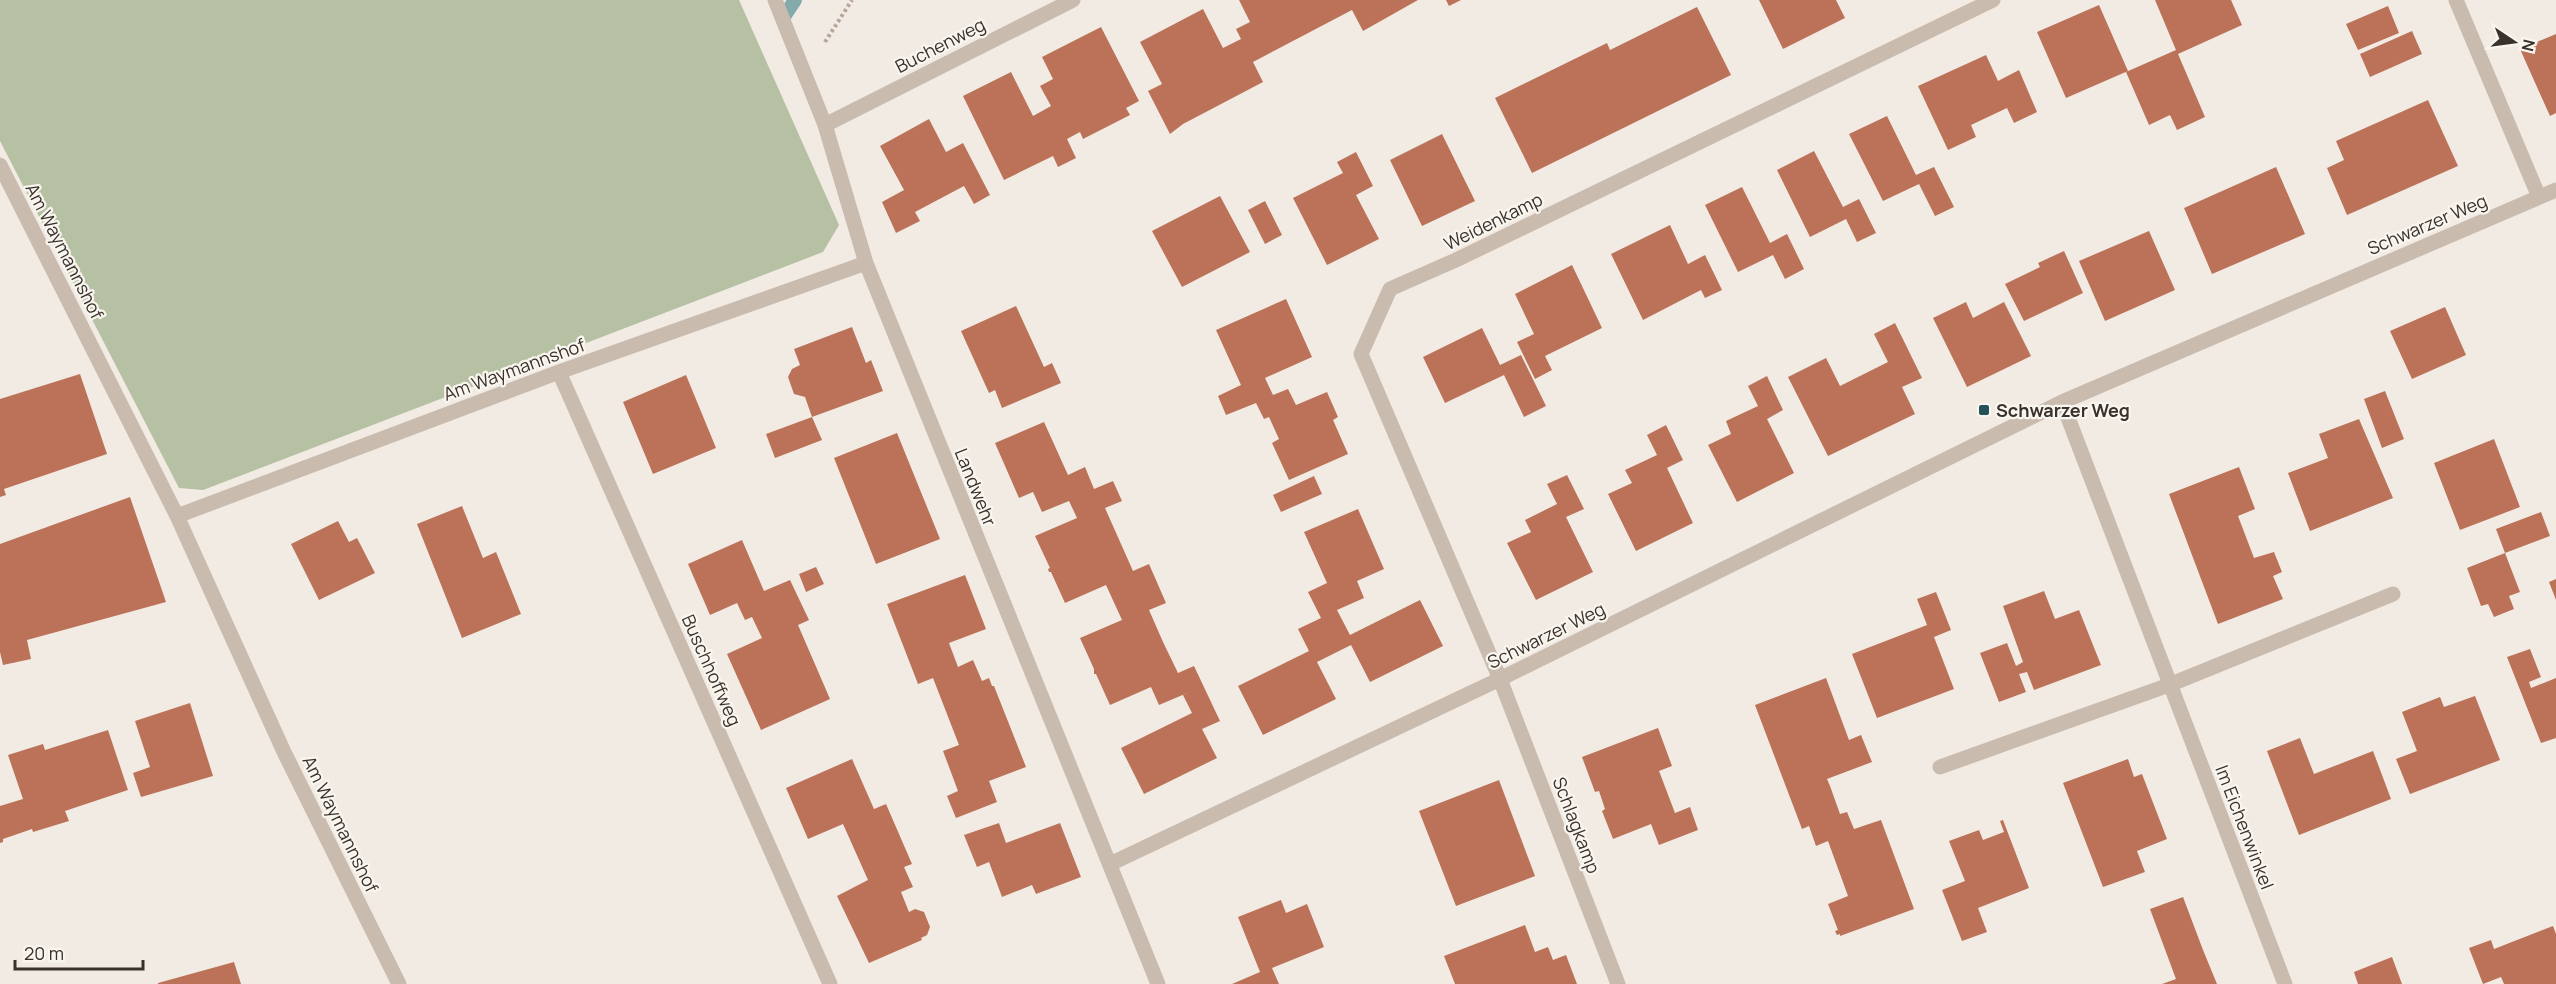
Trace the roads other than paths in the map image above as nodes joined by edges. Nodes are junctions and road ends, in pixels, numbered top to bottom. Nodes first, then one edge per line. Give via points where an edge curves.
1 (775, 0) edge
2 (1073, 0) edge
3 (1993, 0) edge
4 (2456, 0) edge
5 (825, 124) junction
6 (0, 165) edge
7 (2556, 190) edge
8 (2539, 197) junction
9 (866, 263) junction
10 (559, 372) junction
11 (2062, 402) junction
12 (177, 516) junction
13 (2393, 594) dead end
14 (1500, 679) junction
15 (2169, 685) junction
16 (1940, 767) dead end
17 (1110, 864) junction
18 (399, 984) edge
19 (830, 984) edge
20 (1158, 984) edge
21 (1618, 984) edge
22 (2285, 984) edge

1 - 5 street, Landwehr
2 - 5 street, Buchenweg
3 - 14 street, Weidenkamp via 1390,289 1361,354
4 - 8 street
5 - 9 street, Landwehr
6 - 12 street, Am Waymannshof
7 - 8 street, Schwarzer Weg
8 - 11 street, Schwarzer Weg
9 - 10 street, Am Waymannshof
9 - 17 street, Landwehr
10 - 12 street, Am Waymannshof
10 - 19 street, Buschhoffweg
11 - 14 street, Schwarzer Weg
11 - 15 street, Im Eichenwinkel
12 - 18 street, Am Waymannshof via 284,752
13 - 15 street
14 - 17 street, Schwarzer Weg
14 - 21 street, Schlagkamp
15 - 16 street
15 - 22 street, Im Eichenwinkel
17 - 20 street, Landwehr

